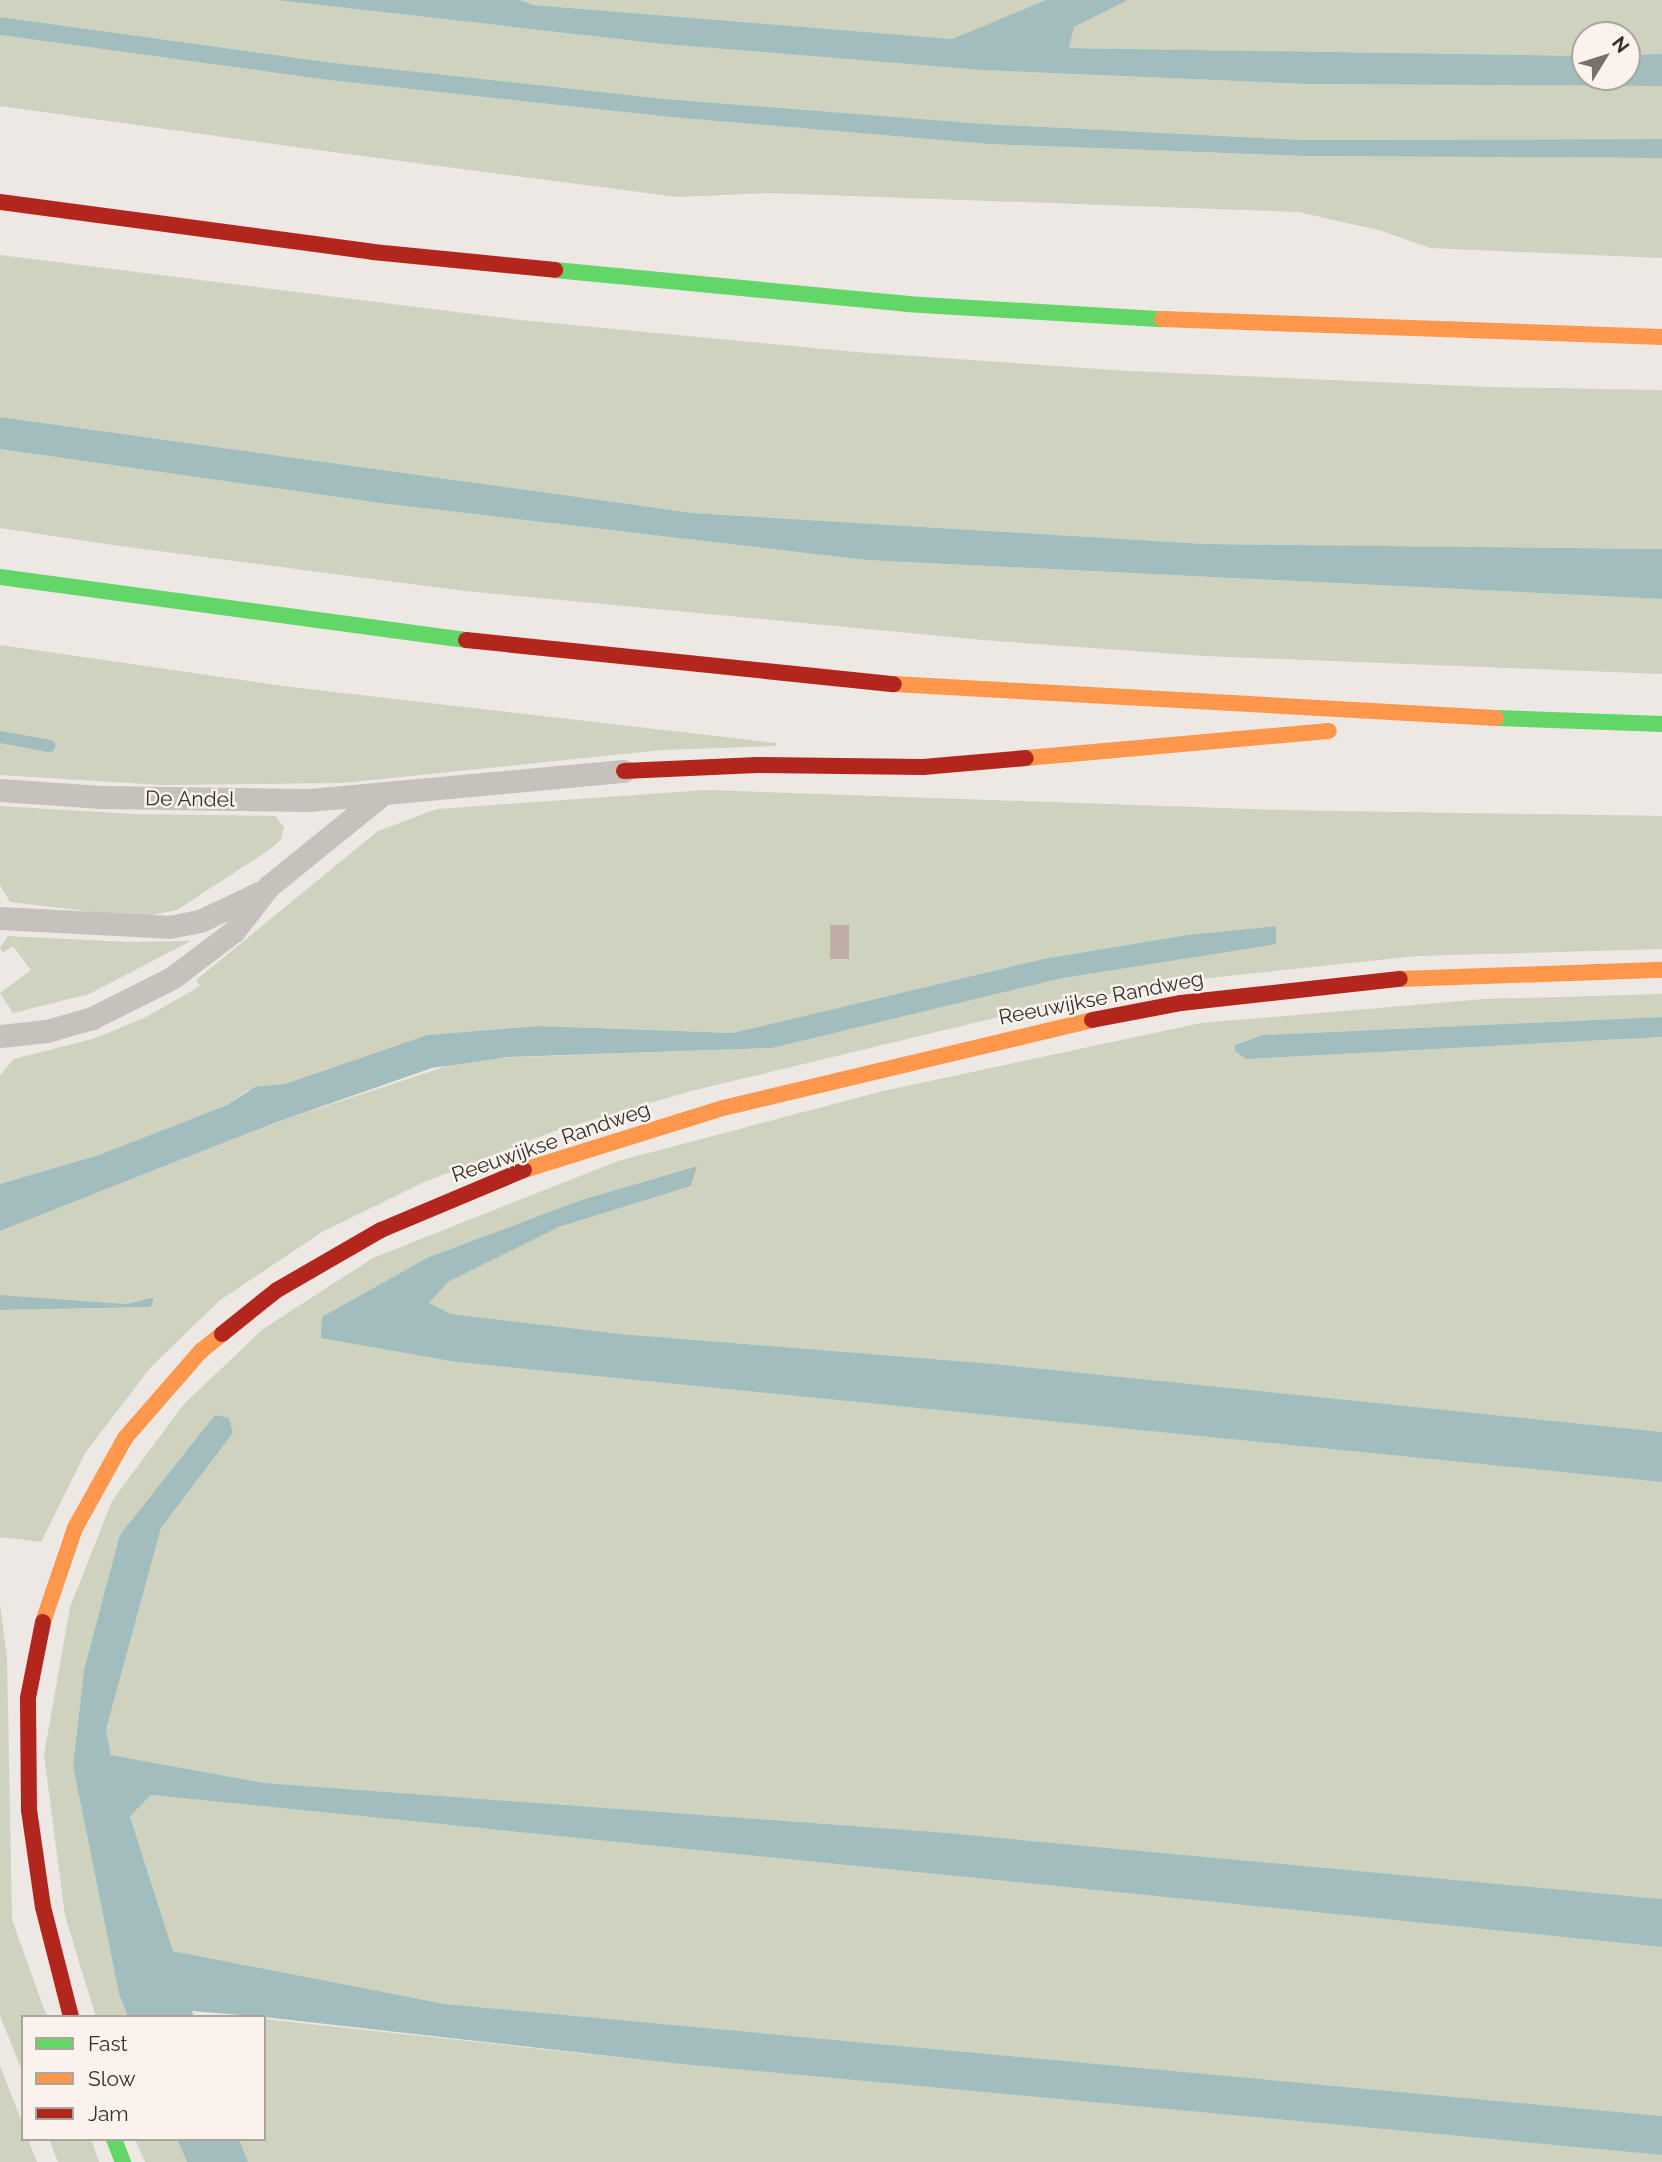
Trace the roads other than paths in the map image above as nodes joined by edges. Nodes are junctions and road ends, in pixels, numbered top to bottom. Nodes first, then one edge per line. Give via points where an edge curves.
1 (0, 202) edge
2 (1662, 337) edge
3 (0, 577) edge
4 (1474, 719) junction
5 (1662, 724) edge
6 (624, 771) joint
7 (0, 790) edge
8 (380, 796) junction
9 (269, 886) junction
10 (0, 918) edge
11 (1662, 970) edge
12 (0, 1036) edge
13 (70, 2015) edge
14 (115, 2141) edge
15 (123, 2162) edge

1 - 2 main road via 373,252 906,304 1292,326
3 - 4 main road via 364,628 666,662 1105,699
4 - 5 main road
4 - 6 main road via 923,767 757,765
6 - 8 lane, De Andel
7 - 8 lane, De Andel via 191,800
8 - 9 lane
9 - 10 lane via 230,908 181,925 139,928
9 - 12 lane via 230,935 145,994 68,1026
11 - 13 main road, Reeuwijkse Randweg via 1455,975 1346,983 1181,1003 1019,1034 723,1108 541,1163 381,1230 277,1290 201,1351 125,1438 75,1528 42,1620 28,1698 29,1810 43,1907
14 - 15 main road

